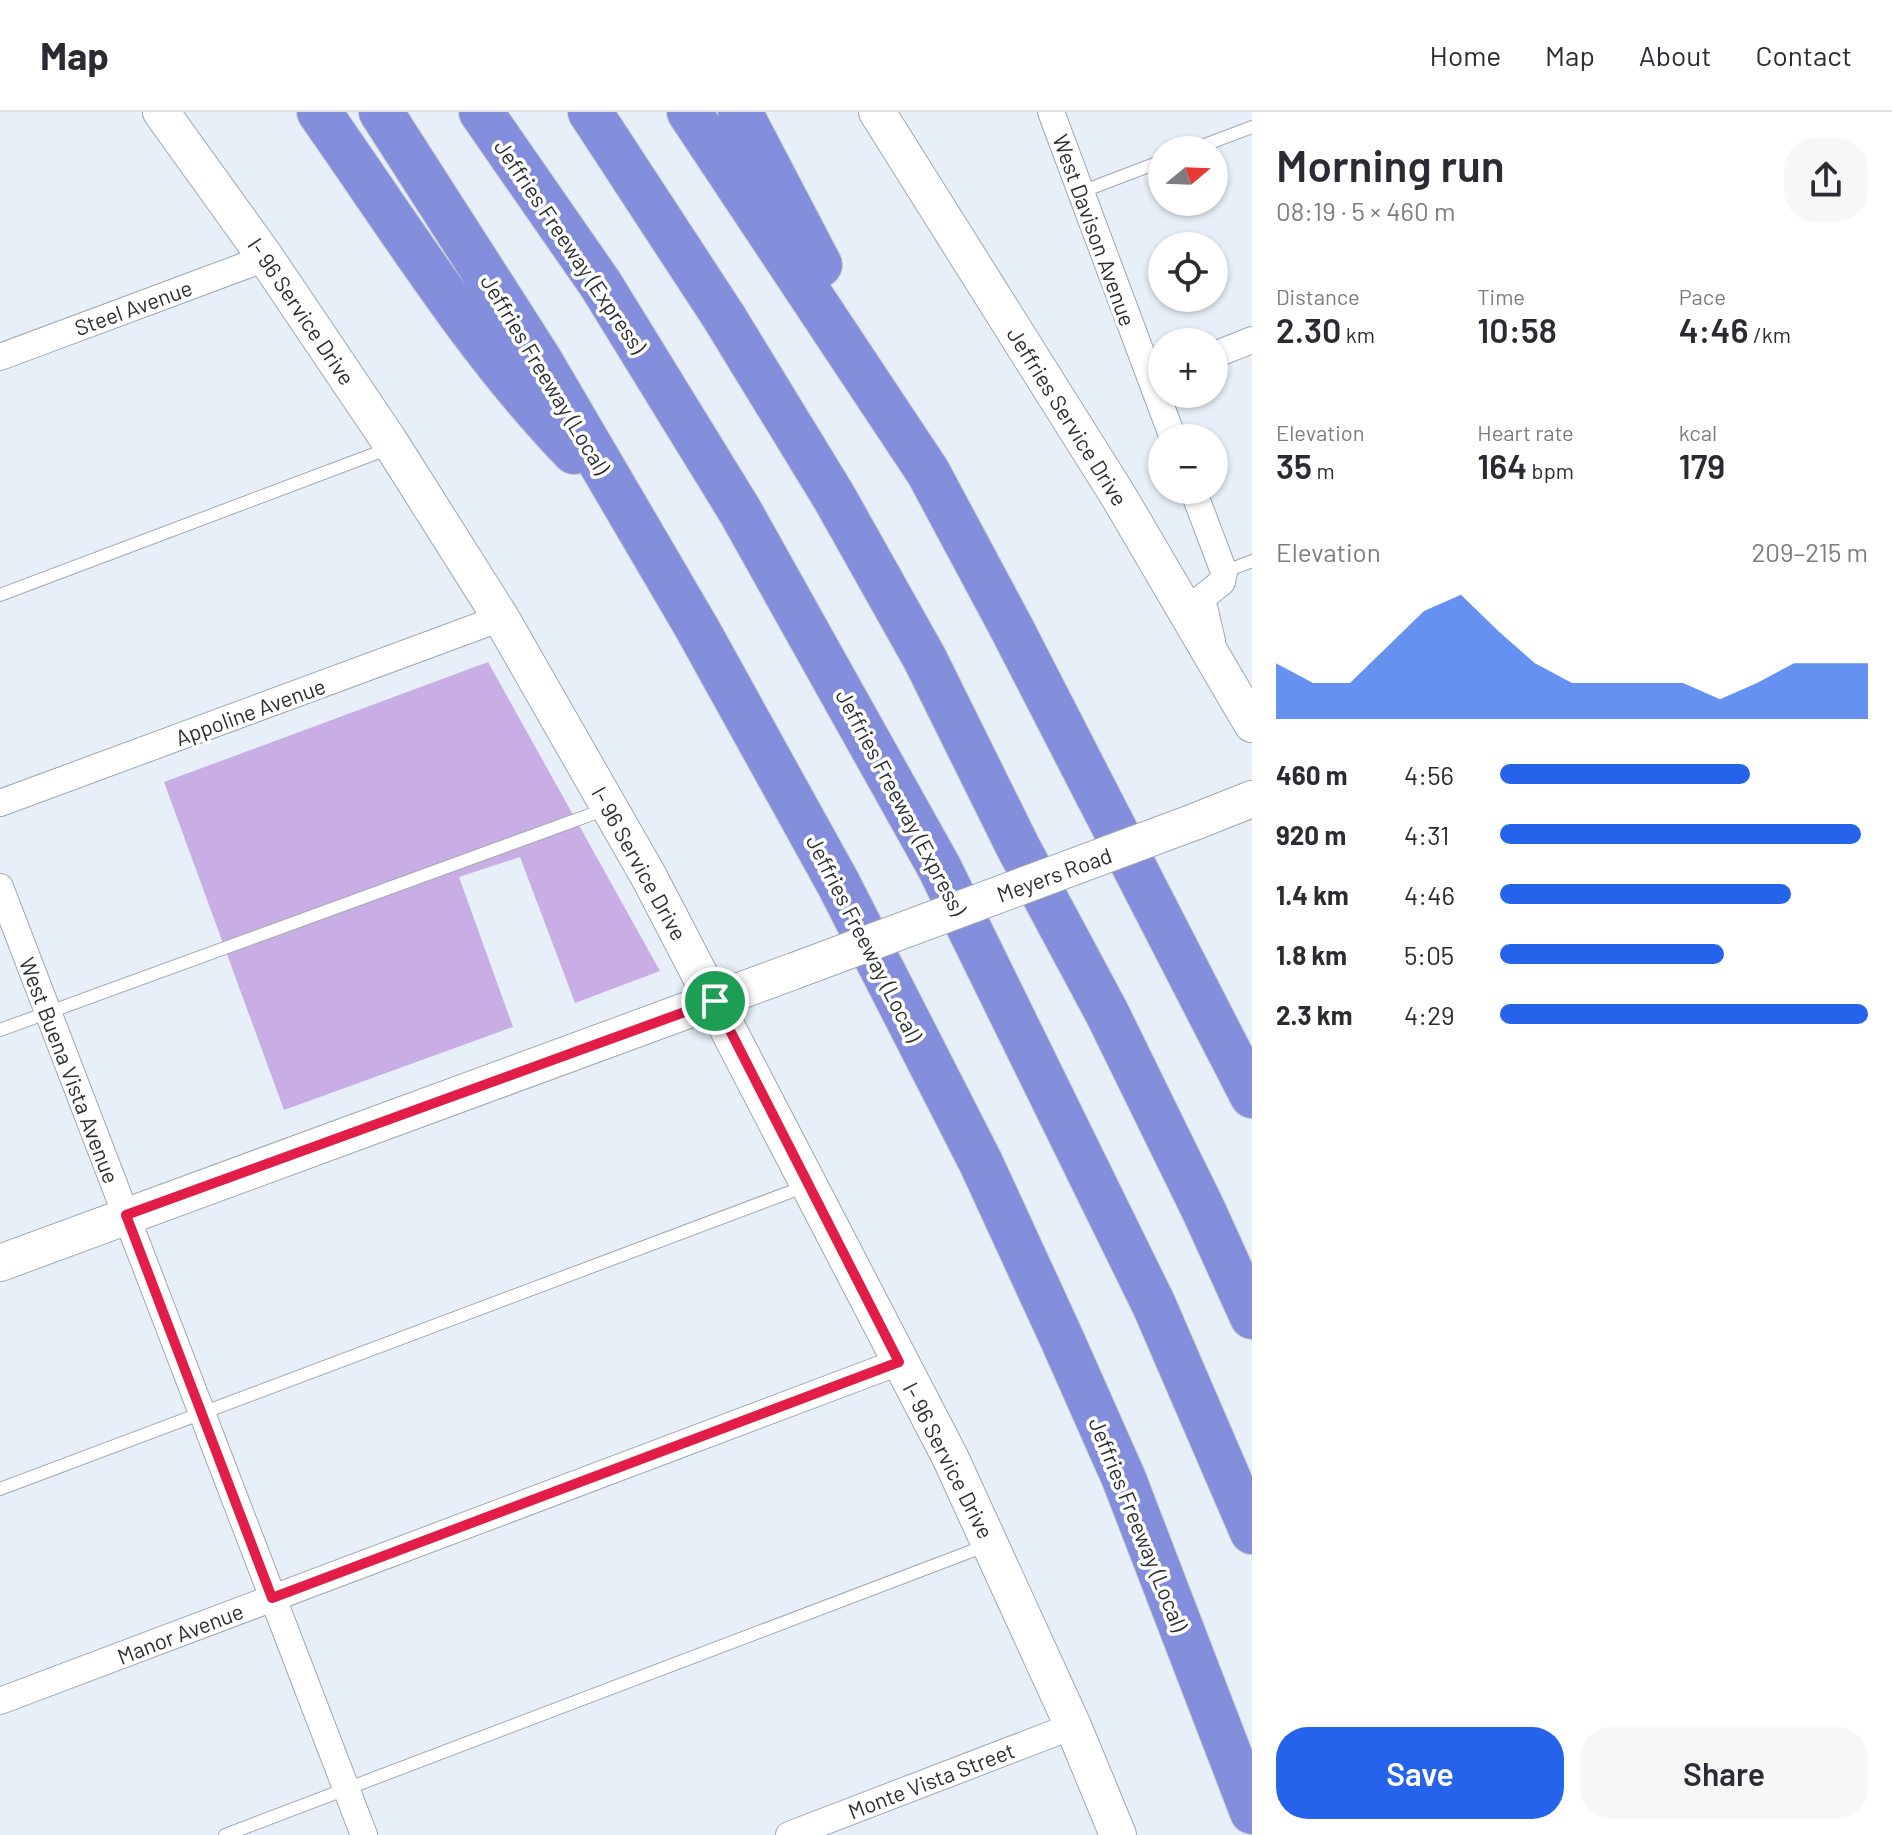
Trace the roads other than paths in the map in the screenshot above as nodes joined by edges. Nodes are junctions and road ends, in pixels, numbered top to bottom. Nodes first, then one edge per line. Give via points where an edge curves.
1 (161, 112) edge
2 (319, 112) edge
3 (381, 112) edge
4 (481, 112) edge
5 (590, 112) edge
6 (689, 112) edge
7 (740, 112) edge
8 (877, 112) edge
9 (1051, 112) edge
10 (1252, 127) edge
11 (1228, 136) edge
12 (1148, 166) edge
13 (1081, 192) junction
14 (266, 258) junction
15 (1252, 340) edge
16 (1228, 349) edge
17 (0, 357) edge
18 (1148, 357) edge
19 (393, 447) junction
20 (928, 472) junction
21 (621, 499) junction
22 (1198, 504) edge
23 (1252, 561) edge
24 (1224, 572) junction
25 (0, 595) edge
26 (501, 618) junction
27 (1217, 660) junction
28 (1252, 724) edge
29 (1252, 799) edge
30 (0, 803) edge
31 (610, 808) junction
32 (0, 887) edge
33 (715, 1001) junction
34 (47, 1011) junction
35 (0, 1030) edge
36 (1252, 1096) edge
37 (809, 1185) junction
38 (126, 1215) junction
39 (0, 1263) edge
40 (1252, 1317) edge
41 (899, 1362) junction
42 (201, 1413) junction
43 (0, 1489) edge
44 (1252, 1532) edge
45 (991, 1544) junction
46 (272, 1598) junction
47 (0, 1701) edge
48 (1073, 1726) junction
49 (346, 1789) junction
50 (1252, 1812) edge
51 (225, 1835) edge
52 (364, 1835) edge
53 (789, 1835) edge
54 (1118, 1835) edge

1 - 14 street, I- 96 Service Drive
2 - 21 highway via 534,410
3 - 21 highway, Jeffries Freeway (Local) via 524,334
4 - 44 highway, Jeffries Freeway (Express) via 601,285 740,511 932,853 1154,1305
5 - 40 highway via 732,330 925,659 1107,1013
6 - 20 highway
7 - 20 highway
8 - 27 street, Jeffries Service Drive
9 - 13 street, West Davison Avenue
10 - 11 lane
12 - 13 lane
13 - 18 street, West Davison Avenue
14 - 17 street, Steel Avenue
14 - 19 street, I- 96 Service Drive
15 - 16 street
19 - 25 lane
19 - 26 street, I- 96 Service Drive
20 - 36 highway
21 - 50 highway, Jeffries Freeway (Local) via 838,883 981,1163 1124,1479
22 - 24 street
23 - 24 lane
24 - 27 street via 1222,582 1202,598
26 - 30 street, Appoline Avenue
26 - 31 street, I- 96 Service Drive
27 - 28 street, Jeffries Service Drive
29 - 33 street, Meyers Road, bridge
31 - 33 street, I- 96 Service Drive
31 - 34 lane
32 - 34 street, West Buena Vista Avenue
33 - 37 street, I- 96 Service Drive
33 - 38 street, Meyers Road
34 - 35 lane
34 - 38 street, West Buena Vista Avenue
37 - 41 street, I- 96 Service Drive
37 - 42 lane
38 - 39 street, Meyers Road
38 - 42 street, West Buena Vista Avenue
41 - 45 street, I- 96 Service Drive
41 - 46 street, Manor Avenue
42 - 43 lane
42 - 46 street, West Buena Vista Avenue
45 - 48 street, I- 96 Service Drive
45 - 49 lane
46 - 47 street, Manor Avenue
46 - 49 street, West Buena Vista Avenue
48 - 53 street, Monte Vista Street
48 - 54 street, I- 96 Service Drive
49 - 51 lane
49 - 52 street, West Buena Vista Avenue

